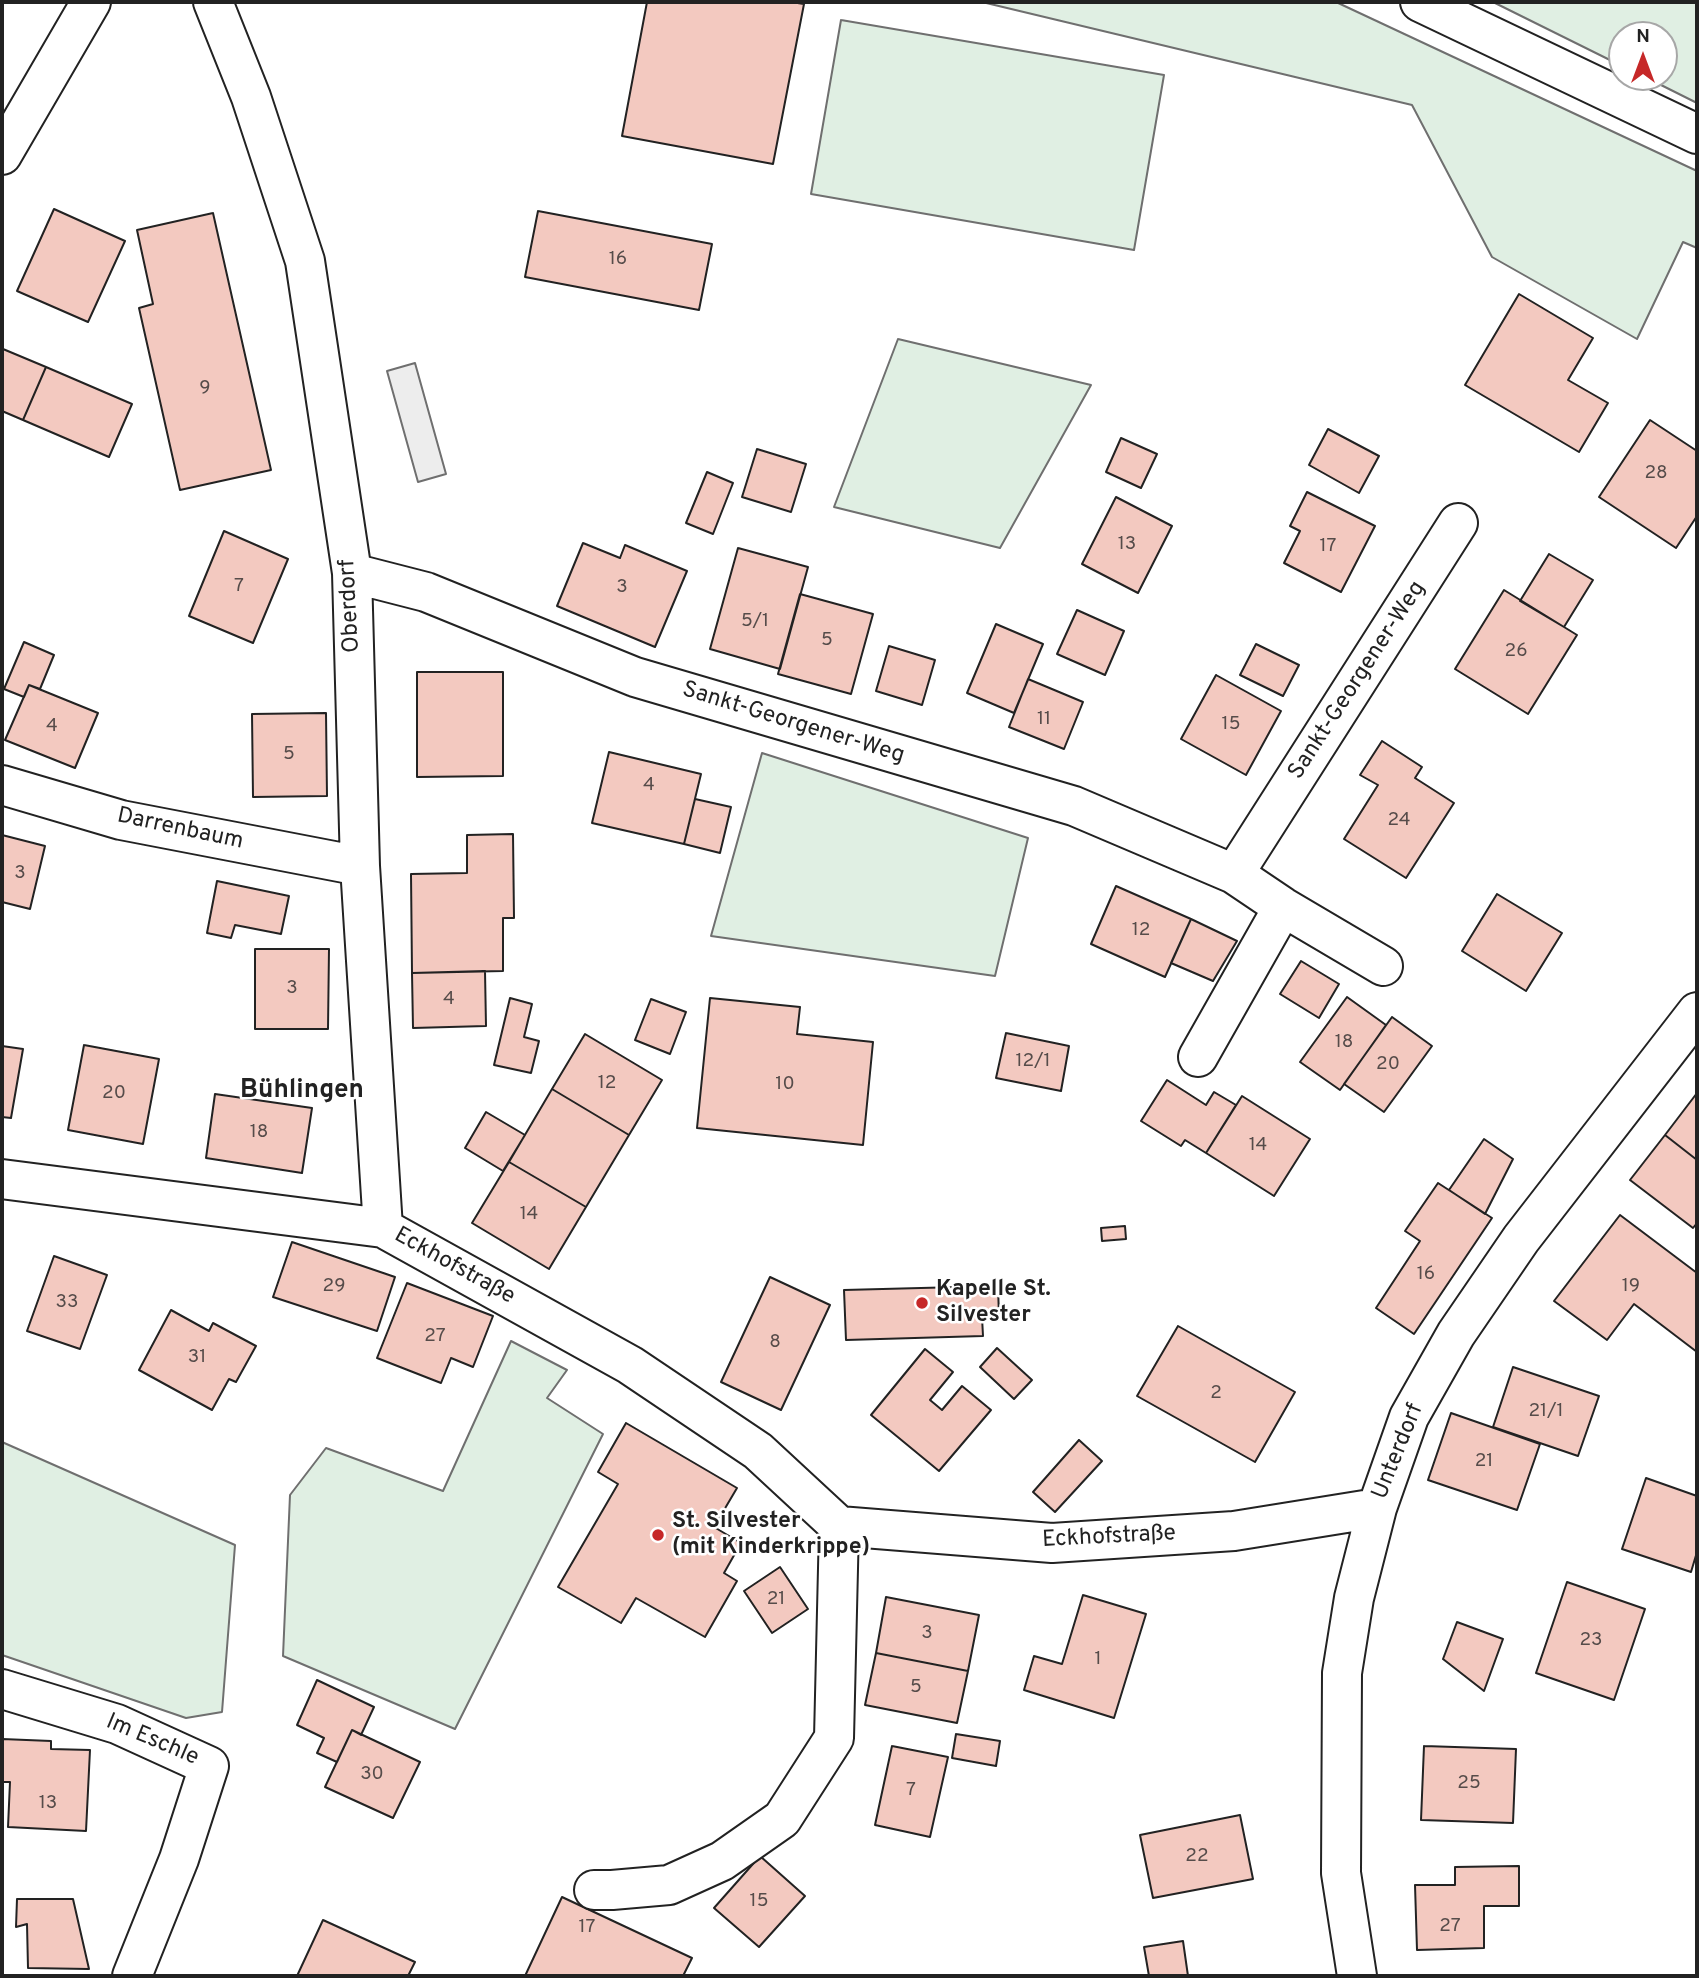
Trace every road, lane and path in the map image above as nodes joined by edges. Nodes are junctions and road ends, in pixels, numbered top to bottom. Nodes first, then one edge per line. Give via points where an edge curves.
1 (91, 2) edge
2 (213, 2) edge
3 (1420, 2) edge
4 (1697, 134) edge
5 (2, 155) edge
6 (1458, 523) dead end
7 (352, 572) junction
8 (2, 785) edge
9 (360, 866) junction
10 (1234, 874) junction
11 (1283, 907) junction
12 (1383, 966) dead end
13 (1697, 1012) edge
14 (1198, 1057) dead end
15 (2, 1179) edge
16 (383, 1228) junction
17 (1377, 1508) junction
18 (839, 1526) junction
19 (2, 1689) edge
20 (594, 1890) dead end
21 (132, 1976) edge
22 (1357, 1976) edge

1 - 5 street
2 - 7 street, Oberdorf via 251,97 305,261
3 - 4 street
6 - 10 street, Sankt-Georgener-Weg
7 - 9 street, Oberdorf
7 - 10 street, Sankt-Georgener-Weg via 426,592 635,677 1074,806
8 - 9 street, Darrenbaum via 121,820
9 - 16 street, Oberdorf
10 - 11 street, Sankt-Georgener-Weg
11 - 12 street, Sankt-Georgener-Weg
11 - 14 street
13 - 17 street, Unterdorf via 1521,1239 1456,1334 1409,1417
15 - 16 street, Eckhofstraße
16 - 18 street, Eckhofstraße via 630,1365 758,1451
17 - 18 street, Eckhofstraße via 1234,1531 1052,1543
17 - 22 street, Unterdorf via 1354,1598 1342,1673 1341,1872
18 - 20 street via 834,1738 782,1819 722,1861 669,1885
19 - 21 street, Im Eschle via 117,1724 209,1766

